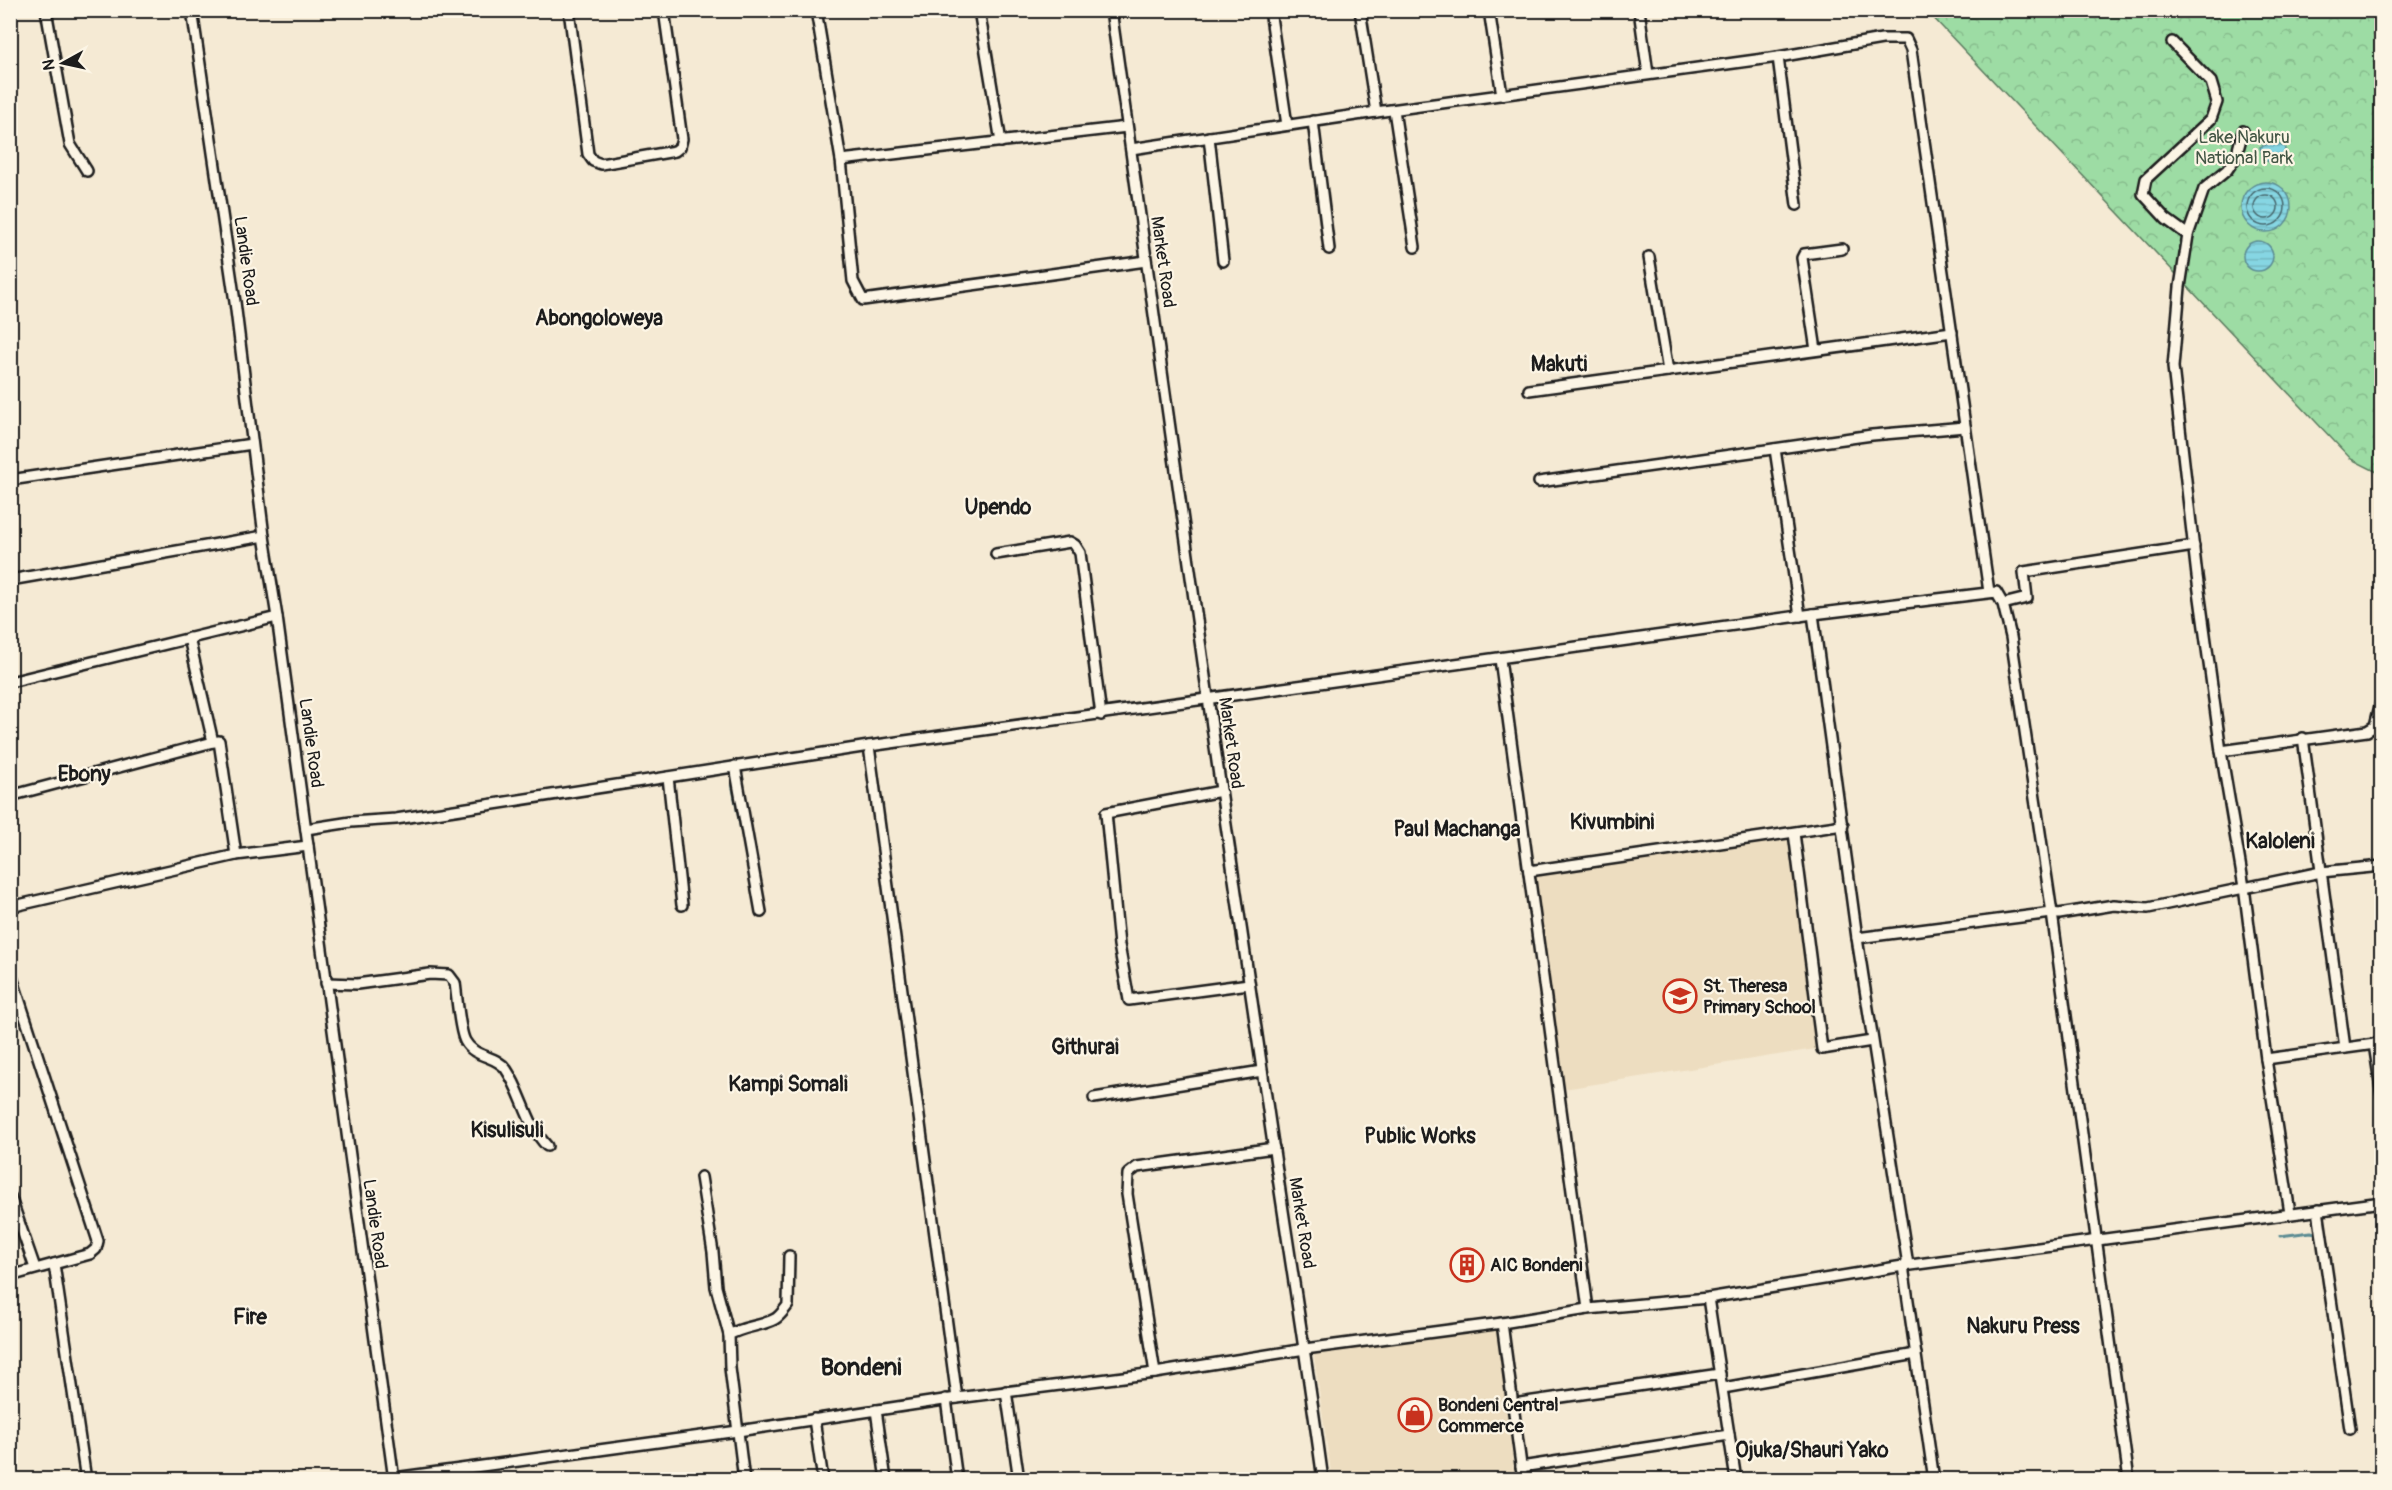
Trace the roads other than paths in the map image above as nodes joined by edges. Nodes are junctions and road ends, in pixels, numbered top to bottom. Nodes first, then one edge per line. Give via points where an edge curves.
1 (46, 10) edge
2 (192, 10) edge
3 (569, 10) edge
4 (664, 10) edge
5 (816, 10) edge
6 (979, 10) edge
7 (1111, 10) edge
8 (1270, 10) edge
9 (1360, 10) edge
10 (1489, 10) edge
11 (1639, 10) edge
12 (2172, 42) dead end
13 (1778, 57) junction
14 (1648, 74) junction
15 (1502, 95) junction
16 (1394, 110) junction
17 (1376, 112) junction
18 (1313, 121) junction
19 (1287, 125) junction
20 (1127, 127) junction
21 (2243, 131) dead end
22 (1209, 137) junction
23 (1001, 142) junction
24 (1131, 149) junction
25 (841, 160) junction
26 (87, 171) dead end
27 (1797, 205) dead end
28 (2188, 235) junction
29 (1415, 247) dead end
30 (1329, 249) dead end
31 (1842, 249) dead end
32 (1649, 257) dead end
33 (1146, 261) junction
34 (1223, 261) dead end
35 (1952, 332) junction
36 (1816, 350) junction
37 (1668, 371) junction
38 (1529, 390) dead end
39 (1965, 427) junction
40 (252, 444) junction
41 (1775, 449) junction
42 (10, 480) edge
43 (1539, 482) dead end
44 (264, 536) junction
45 (2194, 546) junction
46 (996, 554) dead end
47 (10, 580) edge
48 (1989, 592) junction
49 (2003, 604) junction
50 (1813, 615) junction
51 (277, 616) junction
52 (1800, 616) junction
53 (189, 638) junction
54 (1500, 659) junction
55 (10, 682) edge
56 (2382, 698) edge
57 (1208, 700) junction
58 (1101, 715) junction
59 (2375, 726) junction
60 (2382, 736) edge
61 (2303, 738) junction
62 (213, 742) junction
63 (869, 746) junction
64 (2221, 751) junction
65 (735, 766) junction
66 (668, 777) junction
67 (1221, 791) junction
68 (10, 796) edge
69 (1843, 825) junction
70 (306, 829) junction
71 (1794, 833) junction
72 (308, 846) junction
73 (236, 855) junction
74 (2382, 866) edge
75 (1529, 871) junction
76 (2321, 872) junction
77 (2244, 887) junction
78 (682, 904) dead end
79 (10, 907) edge
80 (761, 912) dead end
81 (2059, 914) junction
82 (1857, 938) junction
83 (10, 971) edge
84 (326, 983) junction
85 (1249, 984) junction
86 (1872, 1041) junction
87 (2378, 1043) edge
88 (2345, 1048) junction
89 (2266, 1059) junction
90 (1262, 1071) junction
91 (2382, 1096) edge
92 (1094, 1098) dead end
93 (547, 1146) dead end
94 (1274, 1148) junction
95 (701, 1177) dead end
96 (10, 1196) edge
97 (2382, 1202) edge
98 (2318, 1210) junction
99 (2290, 1213) junction
100 (2096, 1241) junction
101 (789, 1256) dead end
102 (54, 1264) junction
103 (1906, 1265) junction
104 (35, 1268) junction
105 (10, 1276) edge
106 (1708, 1298) junction
107 (1588, 1309) junction
108 (1502, 1323) junction
109 (729, 1335) junction
110 (1305, 1349) junction
111 (1916, 1354) junction
112 (1155, 1373) junction
113 (1720, 1374) junction
114 (1723, 1388) junction
115 (1006, 1391) junction
116 (957, 1398) junction
117 (946, 1400) junction
118 (1513, 1404) junction
119 (876, 1410) junction
120 (814, 1419) junction
121 (2350, 1429) dead end
122 (738, 1431) junction
123 (1729, 1435) junction
124 (1521, 1467) junction
125 (86, 1479) edge
126 (394, 1479) edge
127 (744, 1479) edge
128 (823, 1479) edge
129 (886, 1479) edge
130 (957, 1479) edge
131 (1019, 1479) edge
132 (1323, 1479) edge
133 (1523, 1479) edge
134 (1736, 1479) edge
135 (1934, 1479) edge
136 (2129, 1479) edge

1 - 26 street via 70,144
2 - 40 street, Landie Road
3 - 4 street via 588,154 601,164 680,147
5 - 25 street
6 - 23 street
7 - 20 street, Market Road
8 - 19 street
9 - 17 street
10 - 15 street
11 - 14 street
12 - 28 street via 2211,82 2217,102 2211,119 2146,179 2144,194 2166,219
13 - 14 street
13 - 27 street
13 - 35 street via 1882,39 1906,39 1911,50
14 - 15 street
15 - 16 street
16 - 17 street
16 - 29 street
17 - 18 street
18 - 19 street
18 - 30 street
19 - 22 street
20 - 23 street
20 - 24 street, Market Road
21 - 28 street via 2236,157 2204,189
22 - 24 street
22 - 34 street
23 - 25 street
24 - 33 street, Market Road
25 - 33 street via 853,281 863,300
28 - 45 street via 2173,367
31 - 36 street via 1804,254 1802,258
32 - 37 street
33 - 57 street, Market Road
35 - 36 street
35 - 39 street
36 - 37 street
37 - 38 street
39 - 41 street
39 - 48 street
40 - 42 street
40 - 44 street, Landie Road
41 - 43 street
41 - 52 street
44 - 47 street
44 - 51 street, Landie Road
45 - 49 street via 2024,572 2027,598
45 - 64 street
46 - 58 street via 1070,542 1075,545 1080,553
48 - 49 street via 1996,592
48 - 50 street
49 - 81 street
50 - 52 street
50 - 69 street
51 - 53 street
51 - 70 street, Landie Road
52 - 54 street
53 - 55 street
53 - 62 street
54 - 57 street
54 - 75 street
56 - 59 street
57 - 58 street
57 - 67 street, Market Road
58 - 63 street
59 - 60 street
59 - 61 street
61 - 64 street
61 - 76 street
62 - 68 street
62 - 73 street via 219,741
63 - 65 street
63 - 116 street
64 - 77 street
65 - 66 street
65 - 80 street
66 - 70 street
66 - 78 street
67 - 85 street, Market Road
67 - 85 street via 1106,813 1119,945 1130,1000
69 - 71 street
69 - 82 street
70 - 72 street, Landie Road
71 - 75 street
71 - 86 street via 1822,1049
72 - 73 street
72 - 84 street, Landie Road
73 - 79 street
74 - 76 street
75 - 107 street
76 - 77 street
76 - 88 street
77 - 81 street via 2148,908 2114,905
77 - 89 street
81 - 82 street
81 - 100 street
82 - 86 street
83 - 102 street via 98,1241 90,1254
84 - 93 street via 357,984 449,975 455,982 465,1041 476,1053 505,1067 532,1126
84 - 126 street, Landie Road
85 - 90 street, Market Road
86 - 103 street
87 - 88 street
87 - 91 street
88 - 89 street
89 - 99 street
90 - 92 street
90 - 94 street, Market Road
94 - 110 street, Market Road
94 - 112 street via 1137,1167 1128,1174 1127,1194
95 - 109 street via 716,1287
96 - 104 street
97 - 98 street
98 - 99 street
98 - 121 street
99 - 100 street
100 - 103 street
100 - 136 street
101 - 109 street via 788,1305 776,1318
102 - 104 street
102 - 125 street
103 - 106 street
103 - 111 street
104 - 105 street
106 - 107 street
106 - 113 street
107 - 108 street
108 - 110 street
108 - 118 street
109 - 122 street
110 - 112 street
110 - 132 street, Market Road
111 - 114 street
111 - 135 street
112 - 115 street
113 - 114 street
113 - 118 street
114 - 123 street
115 - 116 street
115 - 131 street
116 - 117 street
117 - 119 street
117 - 130 street
118 - 124 street
119 - 120 street
119 - 129 street
120 - 122 street
120 - 128 street
122 - 126 street
122 - 127 street
123 - 124 street
123 - 134 street
124 - 133 street

